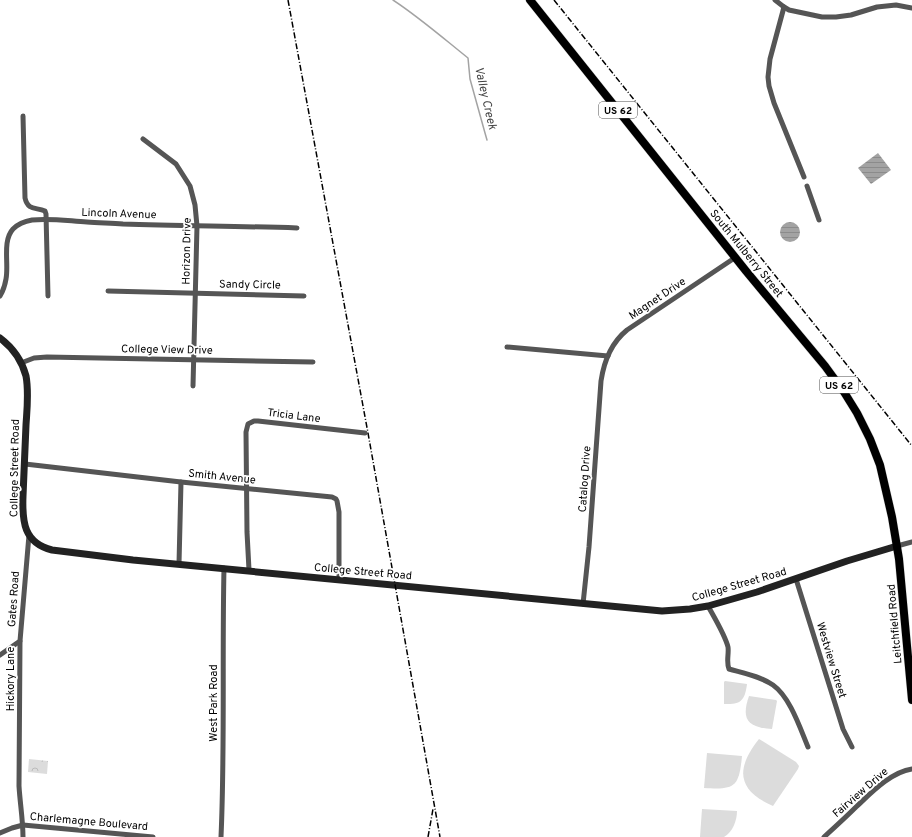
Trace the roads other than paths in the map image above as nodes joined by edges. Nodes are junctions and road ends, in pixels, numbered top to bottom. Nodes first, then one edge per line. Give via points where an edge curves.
1 (530, 0) edge
2 (775, 0) edge
3 (784, 7) junction
4 (912, 8) edge
5 (23, 116) dead end
6 (143, 138) dead end
7 (804, 177) dead end
8 (807, 186) dead end
9 (46, 220) junction
10 (819, 220) dead end
11 (197, 226) junction
12 (296, 228) dead end
13 (736, 257) junction
14 (108, 290) dead end
15 (196, 293) junction
16 (0, 296) edge
17 (48, 296) dead end
18 (304, 296) dead end
19 (0, 338) edge
20 (507, 347) dead end
21 (608, 356) junction
22 (194, 360) junction
23 (21, 362) junction
24 (313, 362) dead end
25 (193, 386) dead end
26 (365, 434) dead end
27 (25, 464) junction
28 (182, 482) junction
29 (247, 488) junction
30 (28, 534) junction
31 (912, 542) edge
32 (897, 546) junction
33 (179, 564) junction
34 (224, 568) junction
35 (249, 570) junction
36 (796, 579) junction
37 (339, 580) junction
38 (583, 604) junction
39 (708, 606) junction
40 (20, 641) junction
41 (909, 643) edge
42 (0, 655) edge
43 (912, 700) edge
44 (852, 746) dead end
45 (808, 747) dead end
46 (912, 769) edge
47 (23, 825) junction
48 (0, 833) edge
49 (98, 834) edge
50 (23, 837) edge
51 (153, 837) edge
52 (221, 837) edge
53 (824, 837) edge

1 - 13 main road, South Mulberry Street / US 62
2 - 3 street
3 - 4 street via 822,17 850,15 877,6 896,5
3 - 7 street via 770,59 769,86
5 - 9 street via 26,203 31,208 45,211
6 - 11 street, Horizon Drive via 176,164 190,186 196,205
8 - 10 street
9 - 11 street, Lincoln Avenue
9 - 16 street, Lincoln Avenue via 24,222 10,233 6,279
9 - 17 street
11 - 12 street, Lincoln Avenue
11 - 15 street, Horizon Drive
13 - 21 street, Magnet Drive via 627,330 614,344
13 - 32 main road, South Mulberry Street / US 62 via 825,366 857,413 880,465
14 - 15 street, Sandy Circle
15 - 18 street, Sandy Circle
15 - 22 street, Horizon Drive
19 - 23 street, College Street Road
20 - 21 street
21 - 38 street, Catalog Drive via 601,380
22 - 23 street, College View Drive via 43,357
22 - 24 street, College View Drive
22 - 25 street, Horizon Drive
23 - 27 street, College Street Road via 26,376 27,398
26 - 29 street, Tricia Lane via 251,422 246,432
27 - 28 street, Smith Avenue
27 - 30 street, College Street Road via 22,510
28 - 29 street, Smith Avenue
28 - 33 street
29 - 35 street, Tricia Lane
29 - 37 street, Smith Avenue via 322,495 336,499 339,504
30 - 33 street, College Street Road via 37,544 52,550
30 - 40 street, Gates Road
31 - 32 street
32 - 36 street, College Street Road
32 - 41 main road, Leitchfield Road / US 62
33 - 34 street, College Street Road
34 - 35 street, College Street Road
34 - 52 street, West Park Road
35 - 37 street, College Street Road
36 - 39 street, College Street Road
36 - 44 street, Westview Street via 843,729
37 - 38 street, College Street Road
38 - 39 street, College Street Road via 662,611
39 - 45 street via 728,647 729,669 763,680 779,690 789,705
40 - 42 street, Gates Road
40 - 47 street, Hickory Lane via 19,786
41 - 43 main road, Leitchfield Road / US 62
46 - 53 street, Fairview Drive via 901,772 885,782
47 - 48 street, Charlemagne Boulevard
47 - 49 street, Charlemagne Boulevard
47 - 50 street, Hickory Lane
49 - 51 street, Charlemagne Boulevard

